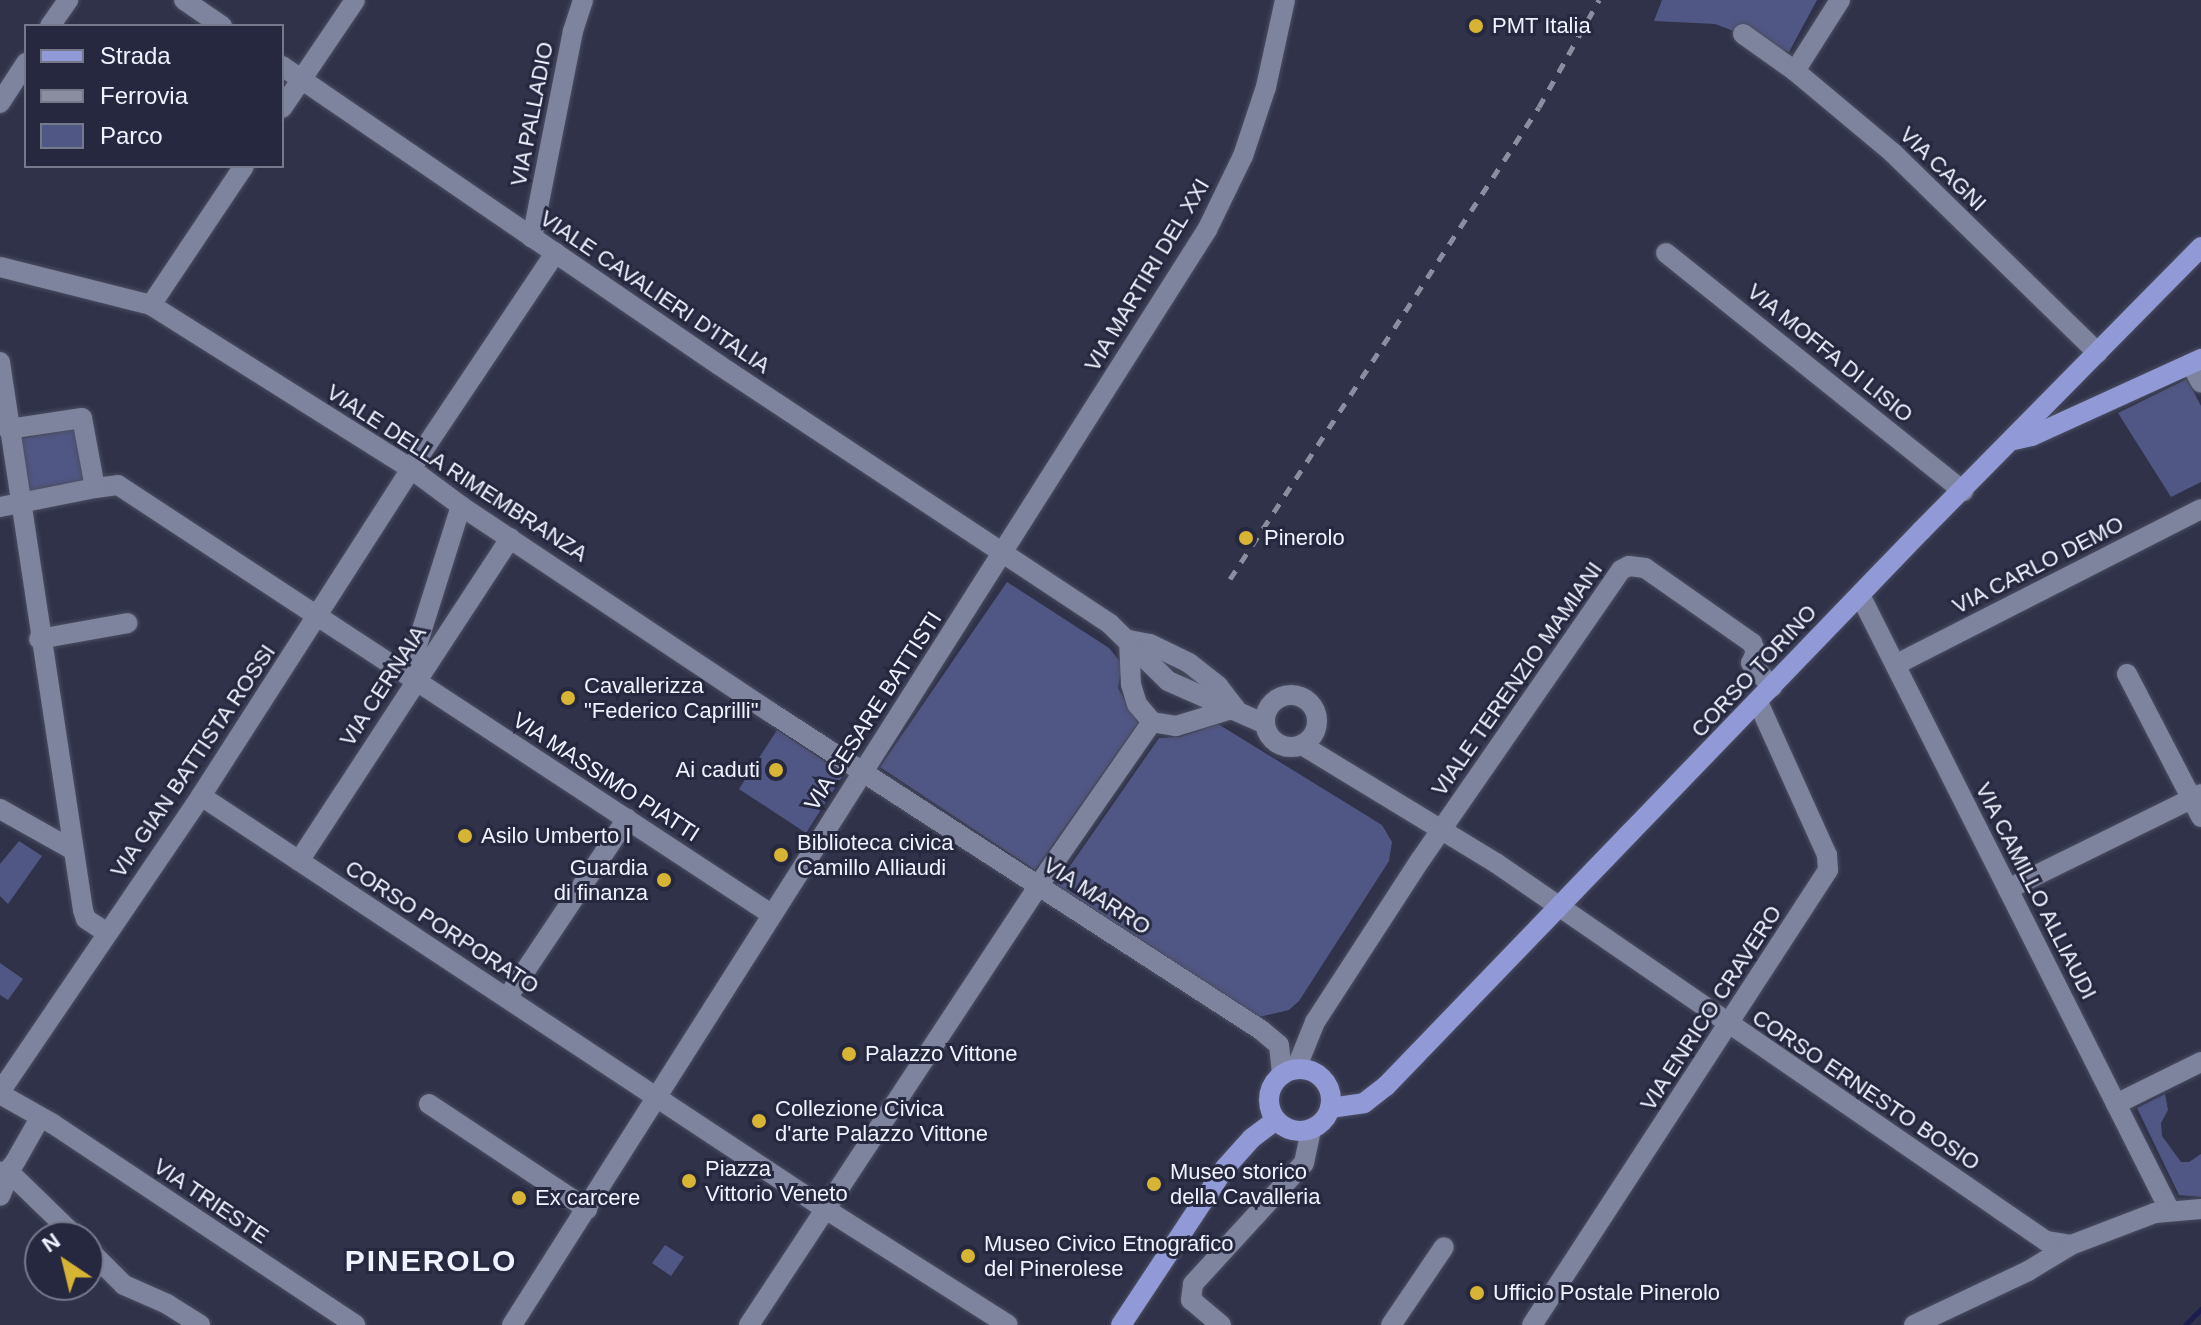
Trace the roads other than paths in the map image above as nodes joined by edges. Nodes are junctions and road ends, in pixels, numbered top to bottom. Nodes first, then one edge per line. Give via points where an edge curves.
1 (68, 0) edge
2 (184, 0) edge
3 (355, 0) edge
4 (583, 0) edge
5 (1285, 0) edge
6 (1840, 0) edge
7 (51, 24) edge
8 (219, 24) edge
9 (1743, 34) dead end
10 (24, 66) edge
11 (284, 67) edge
12 (1795, 71) junction
13 (301, 79) junction
14 (0, 103) edge
15 (284, 105) edge
16 (243, 168) edge
17 (532, 238) junction
18 (2201, 247) edge
19 (555, 253) junction
20 (1666, 253) dead end
21 (0, 267) edge
22 (151, 305) junction
23 (2098, 353) junction
24 (0, 362) edge
25 (2196, 362) edge
26 (2201, 383) edge
27 (8, 429) junction
28 (2013, 441) junction
29 (411, 469) junction
30 (95, 488) junction
31 (1963, 491) junction
32 (10, 506) edge
33 (461, 506) junction
34 (2201, 509) edge
35 (510, 538) junction
36 (1003, 554) junction
37 (1860, 595) junction
38 (319, 616) junction
39 (128, 623) dead end
40 (39, 639) junction
41 (1129, 640) junction
42 (1897, 664) junction
43 (2127, 674) dead end
44 (414, 681) junction
45 (1772, 687) junction
46 (1758, 702) junction
47 (1235, 708) junction
48 (1265, 724) junction
49 (1147, 729) junction
50 (1302, 745) junction
51 (863, 772) junction
52 (201, 796) junction
53 (2198, 803) edge
54 (0, 809) edge
55 (627, 819) junction
56 (1442, 830) junction
57 (73, 850) junction
58 (299, 861) junction
59 (1039, 888) junction
60 (2008, 889) junction
61 (1560, 909) junction
62 (771, 914) junction
63 (106, 932) junction
64 (507, 998) junction
65 (1729, 1026) junction
66 (2201, 1062) edge
67 (1289, 1072) junction
68 (0, 1093) edge
69 (656, 1097) junction
70 (429, 1104) dead end
71 (2116, 1104) junction
72 (1330, 1108) junction
73 (40, 1118) junction
74 (1276, 1120) junction
75 (1311, 1129) junction
76 (3, 1173) edge
77 (0, 1196) edge
78 (587, 1209) junction
79 (2169, 1209) junction
80 (2201, 1209) edge
81 (827, 1210) junction
82 (58, 1221) edge
83 (2046, 1241) junction
84 (2071, 1245) junction
85 (1444, 1247) dead end
86 (104, 1265) edge
87 (2028, 1271) junction
88 (200, 1325) edge
89 (355, 1325) edge
90 (512, 1325) edge
91 (749, 1325) edge
92 (1008, 1325) edge
93 (1121, 1325) edge
94 (1221, 1325) edge
95 (1391, 1325) edge
96 (1532, 1325) edge
97 (1914, 1325) edge

1 - 7 street
2 - 8 street
3 - 13 street
4 - 17 street, VIA PALLADIO
5 - 36 street, VIA MARTIRI DEL XXI via 1266,87 1243,156 1207,230
6 - 12 street
9 - 12 street, VIA CAGNI
10 - 14 street
11 - 13 street, VIALE CAVALIERI D'ITALIA
12 - 23 street, VIA CAGNI via 1893,153
13 - 15 street
13 - 17 street, VIALE CAVALIERI D'ITALIA
16 - 22 street
17 - 19 street, VIALE CAVALIERI D'ITALIA
18 - 23 main road, CORSO TORINO
19 - 29 street, VIA GIAN BATTISTA ROSSI
19 - 36 street, VIALE CAVALIERI D'ITALIA
20 - 31 street, VIA MOFFA DI LISIO
21 - 22 street, VIALE DELLA RIMEMBRANZA
22 - 29 street, VIALE DELLA RIMEMBRANZA
23 - 28 main road, CORSO TORINO
24 - 27 street
25 - 26 street
25 - 28 main road
27 - 30 street via 82,418
27 - 32 street
28 - 31 main road, CORSO TORINO
29 - 33 street, VIALE DELLA RIMEMBRANZA
29 - 38 street, VIA GIAN BATTISTA ROSSI
30 - 32 street
30 - 38 street, VIA MASSIMO PIATTI via 118,485
31 - 37 main road, CORSO TORINO
32 - 40 street
33 - 35 street, VIALE DELLA RIMEMBRANZA
33 - 44 street via 413,658
34 - 42 street, VIA CARLO DEMO
35 - 44 street, VIA CERNAIA
35 - 51 street, VIALE DELLA RIMEMBRANZA
36 - 41 street, VIALE CAVALIERI D'ITALIA
36 - 51 street, VIA CESARE BATTISTI
37 - 42 street, VIA CAMILLO ALLIAUDI
37 - 45 main road, CORSO TORINO
38 - 44 street, VIA MASSIMO PIATTI
38 - 52 street, VIA GIAN BATTISTA ROSSI
39 - 40 street
40 - 57 street
41 - 47 street, VIALE CAVALIERI D'ITALIA via 1168,681
41 - 49 street via 1131,684
42 - 60 street, VIA CAMILLO ALLIAUDI
43 - 53 street
44 - 55 street, VIA MASSIMO PIATTI
44 - 58 street, VIA CERNAIA
45 - 46 main road, CORSO TORINO
45 - 56 street, VIALE TERENZIO MAMIANI via 1751,663 1756,652 1752,643 1645,568 1629,566 1611,580
46 - 61 main road, CORSO TORINO
46 - 65 street, VIA ENRICO CRAVERO via 1830,863
47 - 48 street, VIALE CAVALIERI D'ITALIA
47 - 49 street
48 - 50 street via 1277,744
48 - 50 street via 1269,707 1282,696 1307,700 1317,726
49 - 59 street
50 - 56 street, CORSO ERNESTO BOSIO
51 - 59 street, VIA MARRO
51 - 62 street, VIA CESARE BATTISTI
52 - 58 street, CORSO PORPORATO
52 - 63 street, VIA GIAN BATTISTA ROSSI
53 - 60 street
54 - 57 street
55 - 62 street, VIA MASSIMO PIATTI
55 - 64 street
56 - 61 street, CORSO ERNESTO BOSIO
56 - 67 street via 1315,1022
57 - 63 street via 86,919
58 - 64 street, CORSO PORPORATO
59 - 67 street, VIA MARRO via 1267,1035
59 - 81 street
60 - 71 street, VIA CAMILLO ALLIAUDI
61 - 65 street, CORSO ERNESTO BOSIO
61 - 72 main road, CORSO TORINO via 1386,1086 1364,1103
62 - 69 street, VIA CESARE BATTISTI
63 - 68 street, VIA GIAN BATTISTA ROSSI
64 - 69 street, CORSO PORPORATO
65 - 83 street, CORSO ERNESTO BOSIO
65 - 96 street, VIA ENRICO CRAVERO
66 - 71 street
67 - 72 main road via 1306,1070 1323,1079
67 - 74 main road via 1270,1091
68 - 73 street, VIA TRIESTE
69 - 78 street
69 - 81 street
70 - 78 street
71 - 79 street, VIA CAMILLO ALLIAUDI
72 - 75 main road
73 - 76 street
73 - 89 street, VIA TRIESTE
74 - 75 main road via 1292,1130
74 - 93 main road via 1225,1168
75 - 94 street via 1304,1163 1193,1284 1190,1295 1196,1307
76 - 77 street via 6,1182
76 - 82 street
78 - 90 street
79 - 80 street
79 - 84 street
81 - 91 street
81 - 92 street
83 - 84 street, CORSO ERNESTO BOSIO
83 - 87 street
84 - 87 street
85 - 95 street
86 - 88 street via 124,1285
87 - 97 street

